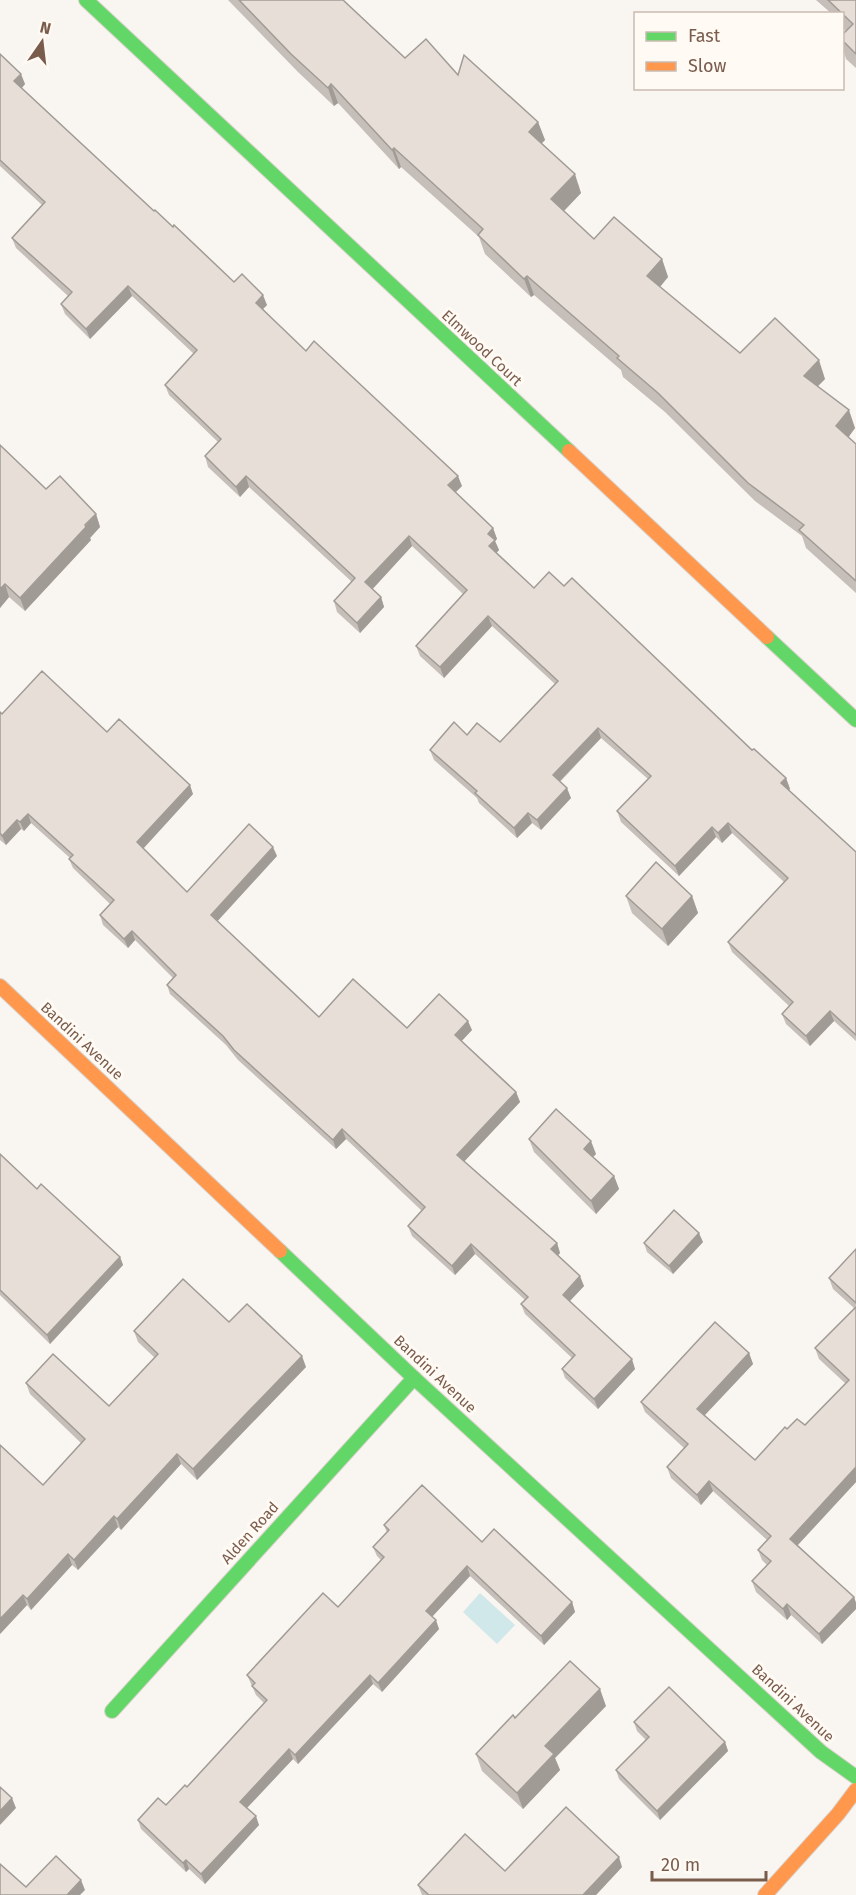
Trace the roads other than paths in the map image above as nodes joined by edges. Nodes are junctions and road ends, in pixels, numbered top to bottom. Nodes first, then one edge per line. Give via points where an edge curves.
1 (86, 0) edge
2 (856, 720) edge
3 (0, 986) edge
4 (414, 1378) junction
5 (112, 1711) dead end
6 (856, 1777) edge
7 (856, 1790) edge
8 (765, 1895) edge

1 - 2 street, Elmwood Court
3 - 4 street, Bandini Avenue
4 - 5 street, Alden Road
4 - 6 street, Bandini Avenue via 821,1752
7 - 8 street

